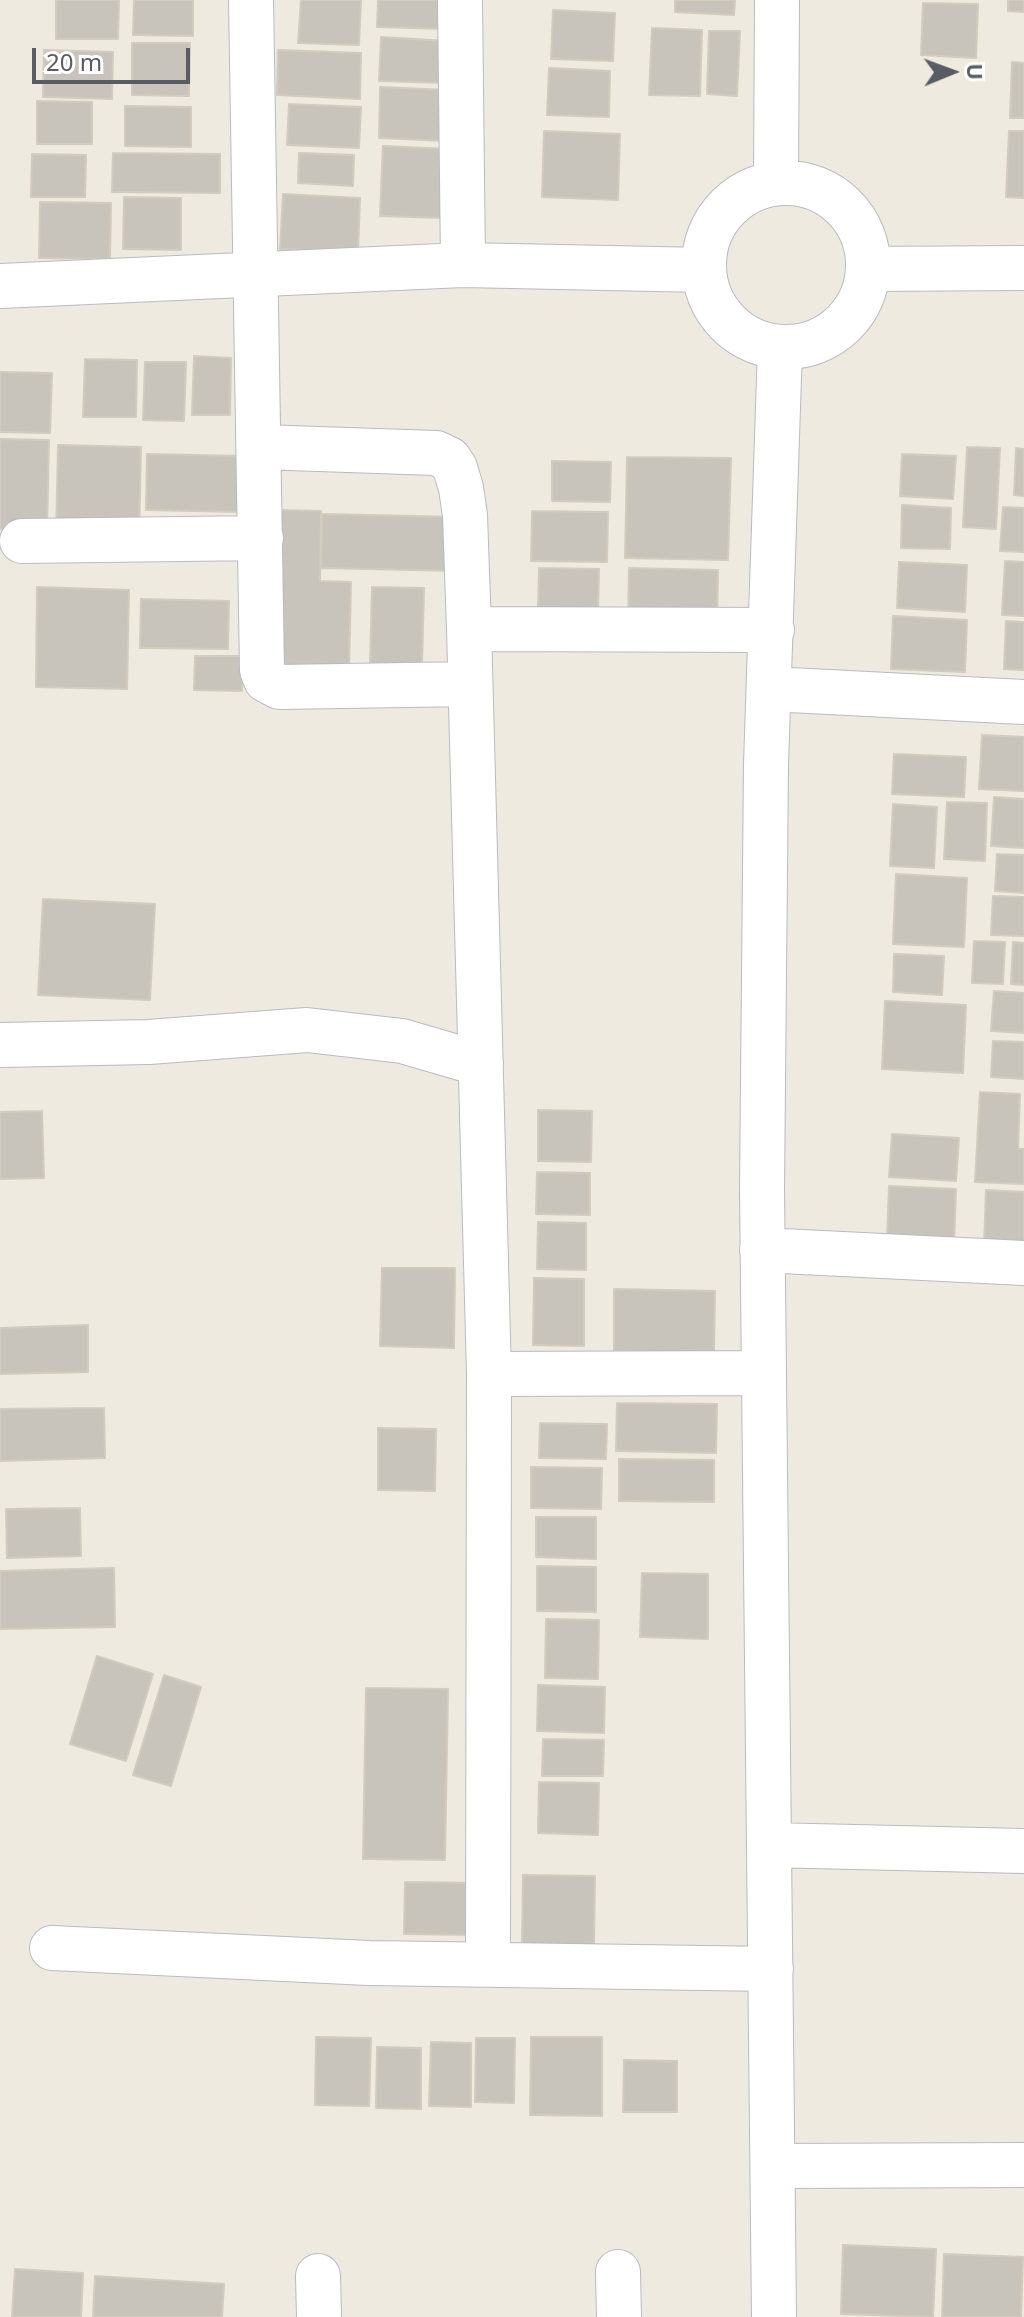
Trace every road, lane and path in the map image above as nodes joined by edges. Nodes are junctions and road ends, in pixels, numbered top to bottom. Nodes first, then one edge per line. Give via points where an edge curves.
1 (251, 0) edge
2 (460, 0) edge
3 (777, 0) edge
4 (776, 183) junction
5 (463, 265) junction
6 (1024, 268) edge
7 (869, 269) junction
8 (704, 270) junction
9 (254, 276) junction
10 (0, 286) edge
11 (780, 348) junction
12 (260, 447) junction
13 (261, 538) junction
14 (22, 541) dead end
15 (469, 629) junction
16 (772, 630) junction
17 (470, 684) junction
18 (770, 689) junction
19 (1024, 702) edge
20 (0, 1045) edge
21 (481, 1064) junction
22 (762, 1250) junction
23 (1024, 1263) edge
24 (764, 1373) junction
25 (489, 1374) junction
26 (770, 1845) junction
27 (1024, 1851) edge
28 (52, 1948) dead end
29 (488, 1964) junction
30 (771, 1969) junction
31 (1024, 2165) edge
32 (774, 2166) junction
33 (618, 2272) dead end
34 (619, 2317) edge
35 (774, 2317) edge

1 - 9 street
2 - 5 street
3 - 4 street
4 - 7 street via 804,184 831,195 852,214 866,240
4 - 8 street via 746,192 722,212 708,240
5 - 8 street
5 - 9 street
6 - 7 street
7 - 11 street via 865,291 841,328 802,347
8 - 11 street via 719,314 757,343
9 - 10 street
9 - 12 street
11 - 16 street
12 - 13 street
12 - 15 street via 436,453 449,459 465,515
13 - 14 street
13 - 17 street via 262,670 271,685
15 - 16 street
15 - 17 street
16 - 18 street
17 - 21 street
18 - 19 street
18 - 22 street
20 - 21 street via 149,1042 307,1030 402,1041
21 - 25 street
22 - 23 street
22 - 24 street
24 - 25 street
24 - 26 street
25 - 29 street
26 - 27 street
26 - 30 street
28 - 29 street
29 - 30 street
30 - 32 street
31 - 32 street
32 - 35 street
33 - 34 street

